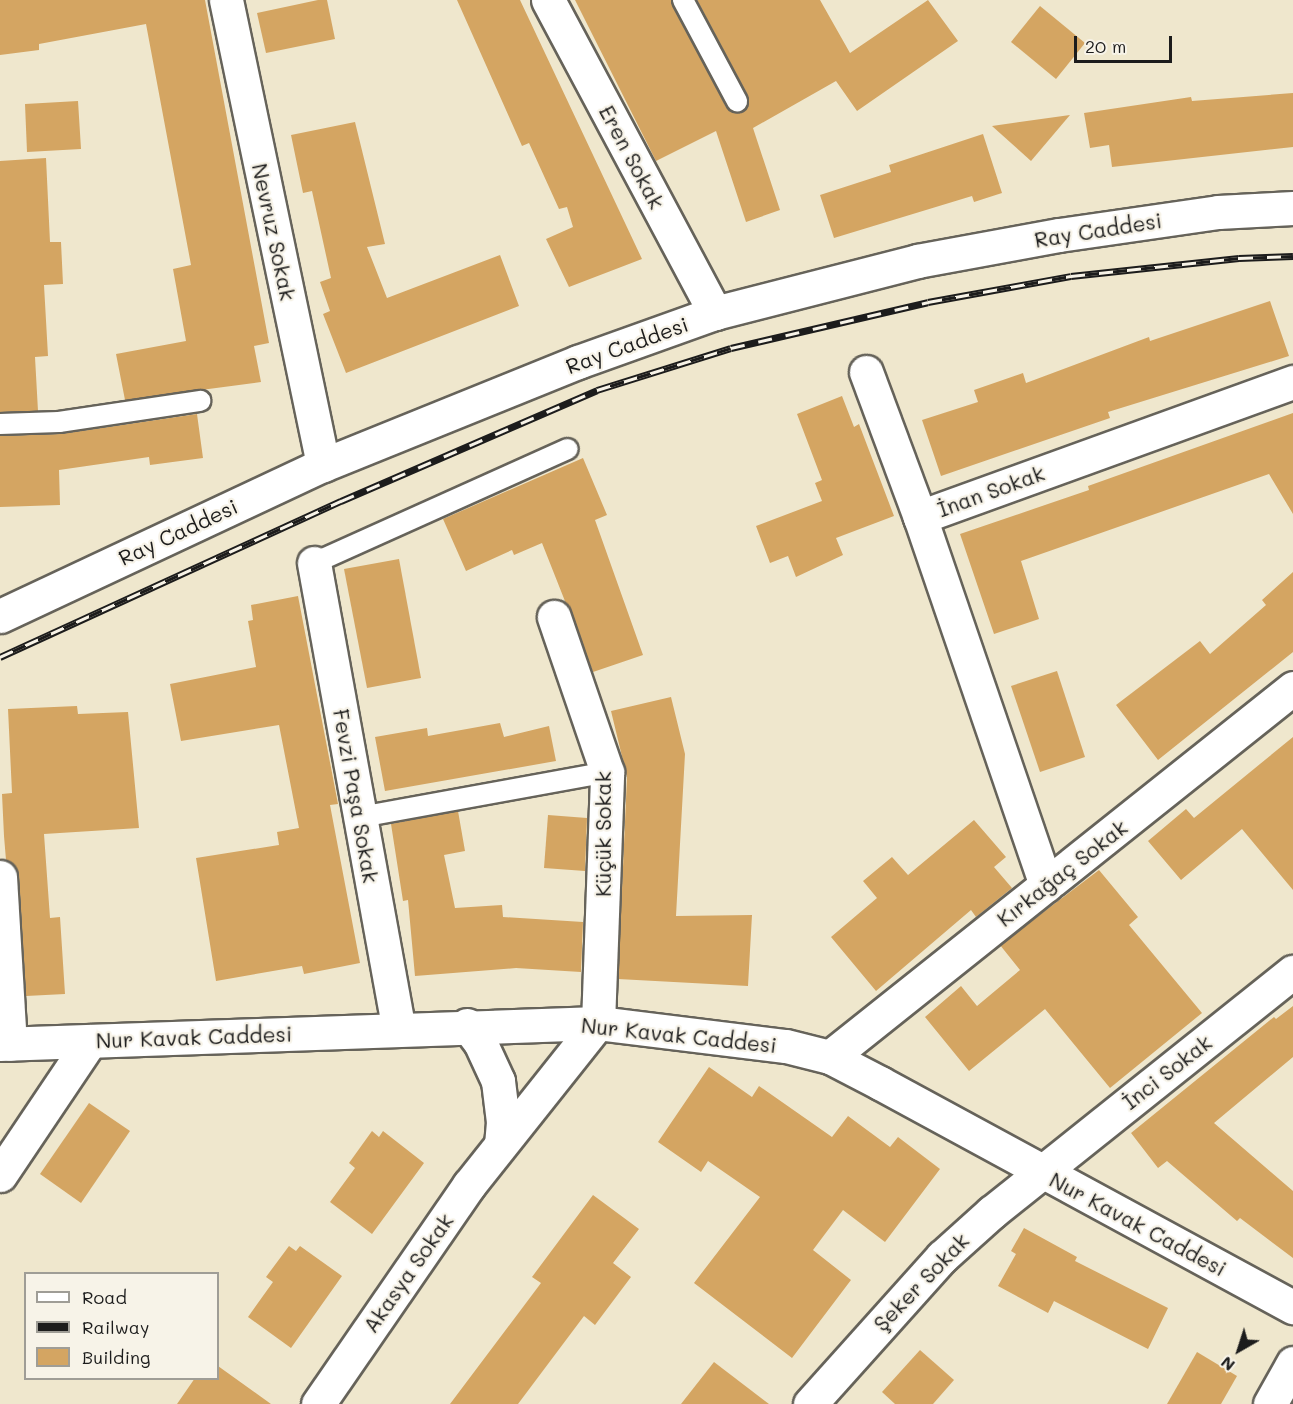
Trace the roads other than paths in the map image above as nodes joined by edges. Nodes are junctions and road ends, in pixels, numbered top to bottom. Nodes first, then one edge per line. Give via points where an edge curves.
1 (226, 0) edge
2 (548, 0) edge
3 (683, 0) edge
4 (737, 101) dead end
5 (1293, 208) edge
6 (715, 313) junction
7 (866, 372) dead end
8 (1293, 382) edge
9 (200, 401) dead end
10 (0, 424) edge
11 (568, 449) dead end
12 (323, 465) junction
13 (920, 517) junction
14 (314, 563) joint
15 (0, 615) edge
16 (554, 617) dead end
17 (1293, 688) edge
18 (607, 772) junction
19 (360, 817) junction
20 (0, 877) edge
21 (1046, 885) junction
22 (1, 919) edge
23 (1293, 972) edge
24 (598, 1023) junction
25 (467, 1025) junction
26 (399, 1029) junction
27 (90, 1041) junction
28 (5, 1044) edge
29 (830, 1058) junction
30 (501, 1144) junction
31 (1042, 1172) junction
32 (0, 1175) edge
33 (1292, 1305) edge
34 (1293, 1364) edge
35 (318, 1404) edge
36 (810, 1404) edge
37 (1270, 1404) edge

1 - 12 street, Nevruz Sokak
2 - 6 street, Eren Sokak
3 - 4 lane
5 - 6 street, Ray Caddesi via 1218,212 1059,235 917,261
6 - 12 street, Ray Caddesi via 578,362
7 - 13 street
8 - 13 street, İnan Sokak
9 - 10 lane via 59,422
11 - 14 lane
12 - 15 street, Ray Caddesi
13 - 21 street, İnan Sokak
14 - 19 street, Fevzi Paşa Sokak
16 - 18 street, Küçük Sokak
17 - 21 street, Kırkağaç Sokak
18 - 19 lane
18 - 24 street, Küçük Sokak
19 - 26 street, Fevzi Paşa Sokak
20 - 22 street
21 - 29 street, Kırkağaç Sokak
22 - 28 street
23 - 31 street, İnci Sokak
24 - 25 street, Nur Kavak Caddesi
24 - 29 street, Nur Kavak Caddesi via 786,1046
24 - 30 street, Akasya Sokak
25 - 26 street, Nur Kavak Caddesi
25 - 30 street via 480,1042 498,1081
26 - 27 street, Nur Kavak Caddesi
27 - 28 street, Nur Kavak Caddesi
27 - 32 street
29 - 31 street, Nur Kavak Caddesi
30 - 35 street, Akasya Sokak
31 - 33 street, Nur Kavak Caddesi
31 - 36 street, Şeker Sokak via 942,1257
34 - 37 street

